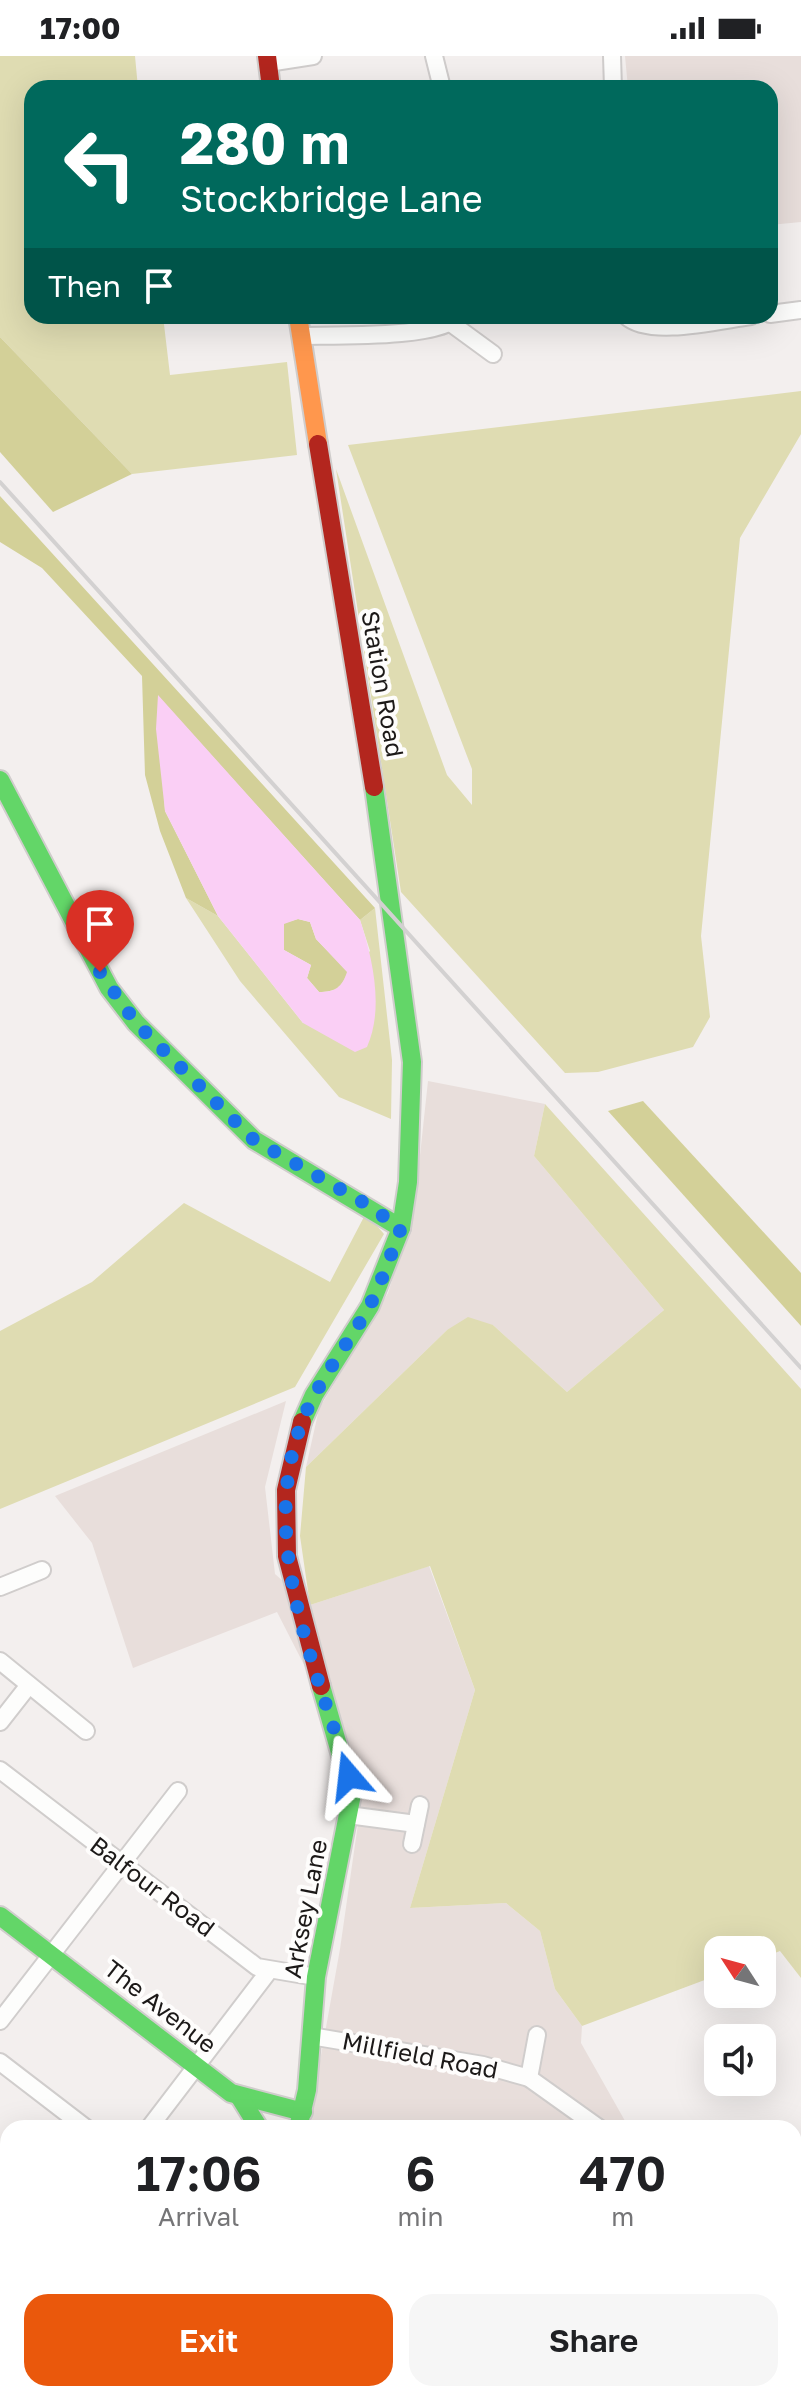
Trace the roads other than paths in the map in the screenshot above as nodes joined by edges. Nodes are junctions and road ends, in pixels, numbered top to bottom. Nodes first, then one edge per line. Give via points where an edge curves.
1 (313, 56) edge
2 (434, 56) edge
3 (612, 56) edge
4 (267, 59) edge
5 (270, 80) edge
6 (440, 80) edge
7 (613, 80) edge
8 (801, 310) edge
9 (778, 313) edge
10 (299, 324) edge
11 (435, 324) edge
12 (459, 324) edge
13 (635, 324) edge
14 (679, 324) edge
15 (301, 336) junction
16 (493, 354) dead end
17 (0, 780) edge
18 (412, 1062) joint
19 (401, 1228) junction
20 (42, 1570) dead end
21 (0, 1587) edge
22 (0, 1661) edge
23 (29, 1685) junction
24 (0, 1722) edge
25 (86, 1731) dead end
26 (0, 1770) edge
27 (178, 1791) dead end
28 (420, 1805) dead end
29 (348, 1815) junction
30 (416, 1824) junction
31 (412, 1844) dead end
32 (121, 1863) junction
33 (0, 1916) edge
34 (51, 1954) junction
35 (269, 1971) junction
36 (316, 1977) junction
37 (0, 2021) edge
38 (537, 2035) dead end
39 (311, 2036) junction
40 (0, 2062) edge
41 (197, 2066) junction
42 (529, 2078) junction
43 (239, 2096) junction
44 (76, 2120) edge
45 (155, 2120) edge
46 (254, 2120) edge
47 (300, 2120) edge
48 (588, 2120) edge

1 - 4 street
2 - 6 street
3 - 7 street
4 - 5 street
8 - 9 street
10 - 15 street, Station Road
11 - 15 street via 393,333
12 - 16 street
13 - 14 street
15 - 18 street, Station Road via 365,720
17 - 19 street via 109,988 136,1023 254,1140
18 - 19 street, Arksey Lane
19 - 29 street, Arksey Lane via 370,1306 302,1422 286,1490 287,1556 295,1598 349,1776
20 - 21 street
22 - 23 street
23 - 24 street
23 - 25 street
26 - 32 street, Balfour Road
27 - 32 street
28 - 30 street
29 - 30 street
29 - 36 street, Arksey Lane
30 - 31 street
32 - 34 street
32 - 35 street, Balfour Road
33 - 34 street, The Avenue
34 - 37 street
34 - 41 street, The Avenue
35 - 36 street, Balfour Road
35 - 41 street
36 - 39 street, Arksey Lane
38 - 42 street, Millfield Road
39 - 42 street, Millfield Road via 483,2065
39 - 47 street, Arksey Lane
40 - 44 street
41 - 43 street, The Avenue
41 - 45 street
42 - 48 street, Millfield Road
43 - 46 street
43 - 47 street, The Avenue

